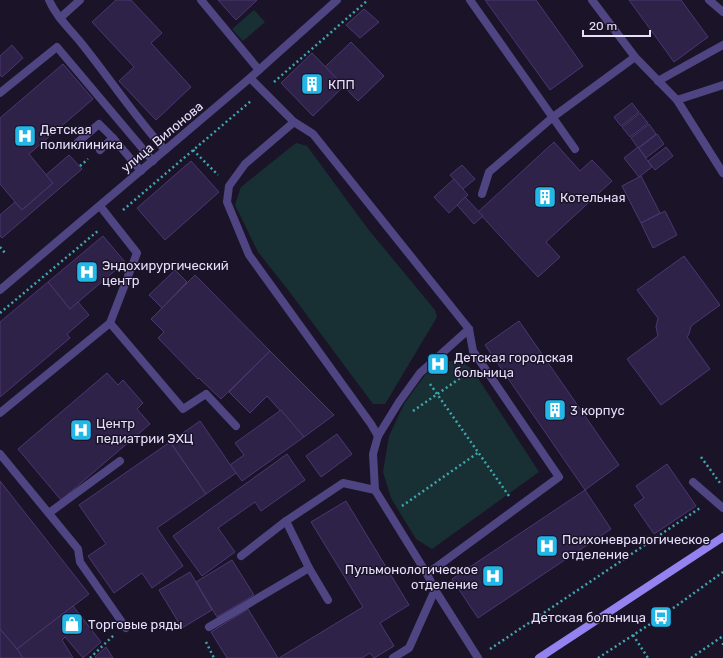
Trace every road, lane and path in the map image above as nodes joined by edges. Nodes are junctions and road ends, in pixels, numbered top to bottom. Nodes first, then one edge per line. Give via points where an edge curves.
1 (49, 0) edge
2 (80, 0) edge
3 (201, 0) edge
4 (337, 0) edge
5 (368, 0) edge
6 (470, 0) edge
7 (592, 0) edge
8 (709, 0) edge
9 (723, 12) edge
10 (60, 18) junction
11 (723, 45) edge
12 (635, 57) junction
13 (259, 70) junction
14 (250, 78) junction
15 (658, 81) junction
16 (723, 84) edge
17 (262, 92) junction
18 (0, 93) edge
19 (677, 100) junction
20 (552, 117) junction
21 (294, 122) junction
22 (113, 138) junction
23 (78, 142) dead end
24 (575, 149) dead end
25 (100, 150) dead end
26 (165, 150) junction
27 (193, 150) junction
28 (153, 161) junction
29 (141, 170) junction
30 (723, 173) edge
31 (229, 186) junction
32 (482, 194) dead end
33 (100, 206) junction
34 (112, 220) junction
35 (0, 247) edge
36 (5, 253) dead end
37 (0, 290) edge
38 (0, 313) edge
39 (110, 323) junction
40 (470, 329) junction
41 (482, 363) junction
42 (422, 372) junction
43 (438, 394) junction
44 (0, 413) edge
45 (408, 415) dead end
46 (236, 426) dead end
47 (378, 436) junction
48 (479, 452) junction
49 (0, 454) edge
50 (701, 457) dead end
51 (120, 462) dead end
52 (718, 481) dead end
53 (693, 482) dead end
54 (375, 490) junction
55 (714, 501) junction
56 (518, 507) junction
57 (723, 508) edge
58 (49, 513) junction
59 (390, 515) junction
60 (286, 521) junction
61 (723, 537) edge
62 (241, 556) dead end
63 (309, 568) junction
64 (723, 572) edge
65 (427, 574) junction
66 (435, 590) junction
67 (328, 600) dead end
68 (125, 627) joint
69 (209, 627) dead end
70 (633, 635) junction
71 (723, 636) edge
72 (545, 657) edge
73 (90, 658) edge
74 (393, 658) edge
75 (478, 658) edge
76 (598, 658) edge
77 (648, 658) edge
78 (691, 658) edge

1 - 10 street
2 - 10 street
3 - 13 street
4 - 13 street, улица Вилонова
5 - 17 path
6 - 20 street
7 - 12 street
8 - 9 street
10 - 26 street via 148,132
11 - 15 street
12 - 15 street
12 - 20 street
13 - 14 street, улица Вилонова
14 - 17 street
14 - 26 street, улица Вилонова
15 - 19 street
16 - 19 street
17 - 21 street
17 - 27 path
18 - 28 street via 57,47
19 - 30 street
20 - 24 street
20 - 32 street via 490,172
21 - 31 street via 244,164
21 - 40 street via 314,134
22 - 23 street via 100,124
22 - 25 street
22 - 29 street
26 - 28 street, улица Вилонова
27 - 31 path
27 - 34 path
28 - 29 street, улица Вилонова
29 - 33 street, улица Вилонова
31 - 47 street via 228,202 249,255
33 - 34 street
33 - 37 street, улица Вилонова
34 - 38 path
34 - 39 street via 137,253
35 - 36 path
39 - 44 street
39 - 46 street via 183,409 206,394
40 - 41 street via 473,351
40 - 42 street
41 - 43 path
41 - 56 street via 559,477
42 - 43 path
42 - 47 street
43 - 45 path
43 - 48 path
47 - 54 street via 373,454
48 - 56 path
48 - 59 path
49 - 58 street
50 - 52 path
51 - 58 street
53 - 55 street
54 - 59 street
54 - 60 street via 343,483
55 - 57 street
55 - 75 path via 708,502
56 - 65 street
58 - 68 street via 78,549 80,562
59 - 65 street
60 - 62 street
60 - 63 street
61 - 72 main road
63 - 67 street
63 - 69 street
64 - 70 path
65 - 66 street
66 - 74 street via 409,648
66 - 75 street
68 - 73 path
70 - 76 path
70 - 77 path
71 - 78 path

